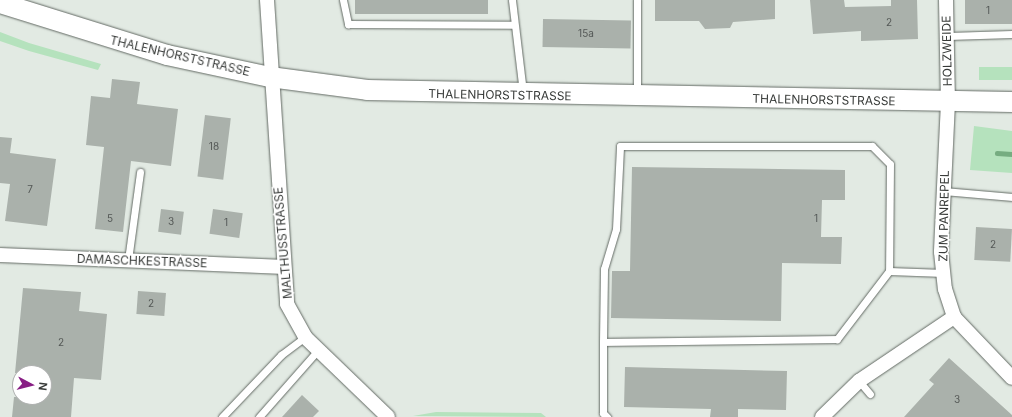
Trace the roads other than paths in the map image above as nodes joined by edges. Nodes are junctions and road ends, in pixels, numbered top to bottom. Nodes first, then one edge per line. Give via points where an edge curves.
1 (267, 0) edge
2 (343, 0) edge
3 (512, 0) edge
4 (637, 0) edge
5 (946, 0) edge
6 (0, 3) edge
7 (513, 25) junction
8 (1012, 34) edge
9 (948, 36) junction
10 (270, 77) junction
11 (523, 96) junction
12 (637, 98) junction
13 (948, 102) junction
14 (1012, 102) edge
15 (140, 172) dead end
16 (944, 191) junction
17 (1012, 197) edge
18 (0, 255) edge
19 (128, 260) junction
20 (284, 267) junction
21 (889, 271) junction
22 (944, 273) junction
23 (954, 317) junction
24 (305, 337) junction
25 (603, 342) junction
26 (318, 350) junction
27 (1012, 378) edge
28 (859, 381) junction
29 (870, 394) dead end
30 (222, 417) edge
31 (259, 417) edge
32 (388, 417) edge
33 (607, 417) edge
34 (822, 417) edge

1 - 10 street, MALTHUSSTRASSE
2 - 7 lane via 348,24
3 - 7 lane
4 - 12 lane
5 - 9 street, HOLZWEIDE
6 - 10 main road, THALENHORSTSTRASSE via 128,46
7 - 11 lane
8 - 9 lane
9 - 13 street, HOLZWEIDE
10 - 11 main road, THALENHORSTSTRASSE via 367,90
10 - 20 street, MALTHUSSTRASSE
11 - 12 main road, THALENHORSTSTRASSE
12 - 13 main road, THALENHORSTSTRASSE
13 - 14 main road, THALENHORSTSTRASSE
13 - 16 street, ZUM PANREPEL
15 - 19 lane
16 - 17 lane
16 - 22 street, ZUM PANREPEL
18 - 19 street, DAMASCHKESTRASSE
19 - 20 street, DAMASCHKESTRASSE
20 - 24 street, MALTHUSSTRASSE via 287,304
21 - 22 lane
21 - 25 lane via 837,339
21 - 25 lane via 890,164 872,146 620,146 616,228 604,270
22 - 23 street, ZUM PANREPEL
23 - 27 street
23 - 28 street
24 - 26 street, MALTHUSSTRASSE
24 - 30 lane via 282,355
25 - 33 lane via 603,413
26 - 31 lane
26 - 32 street, MALTHUSSTRASSE
28 - 29 lane
28 - 34 street

